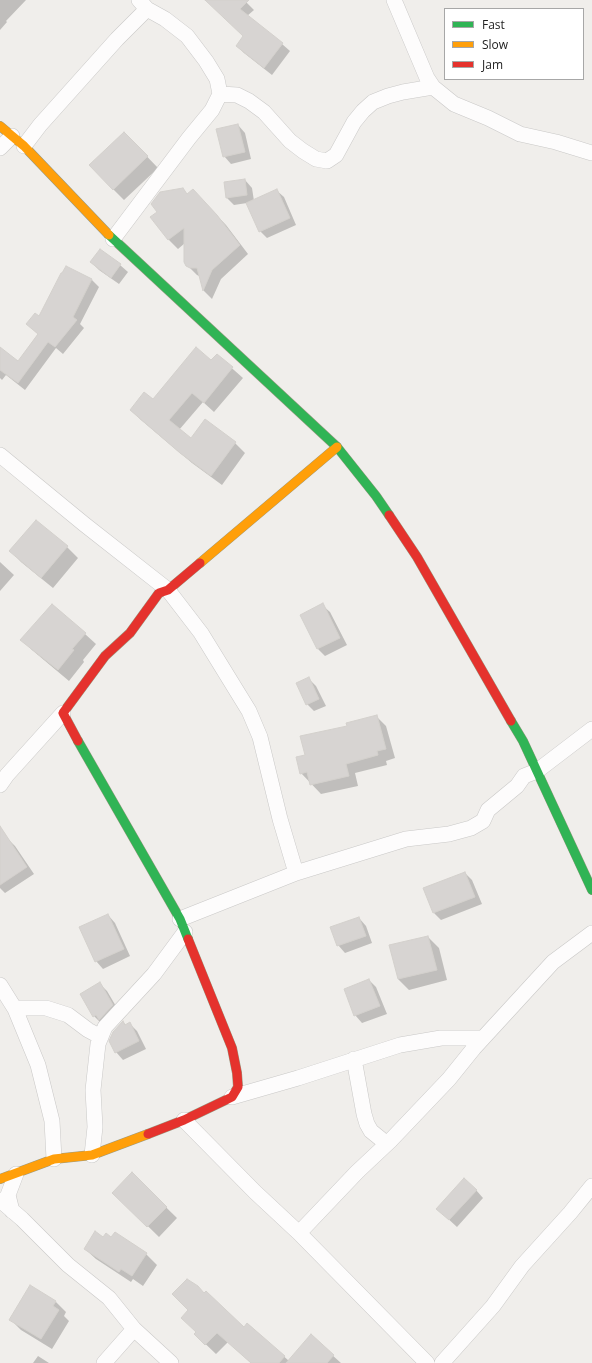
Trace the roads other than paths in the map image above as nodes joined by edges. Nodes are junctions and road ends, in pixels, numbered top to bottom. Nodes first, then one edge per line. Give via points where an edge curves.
1 (394, 0) edge
2 (143, 4) edge
3 (433, 87) junction
4 (220, 94) junction
5 (0, 126) edge
6 (12, 136) junction
7 (24, 146) junction
8 (0, 148) edge
9 (592, 153) edge
10 (113, 239) junction
11 (337, 447) junction
12 (3, 463) edge
13 (168, 590) junction
14 (63, 713) junction
15 (592, 729) edge
16 (537, 771) junction
17 (2, 776) edge
18 (296, 873) junction
19 (592, 890) edge
20 (182, 926) junction
21 (592, 933) edge
22 (0, 984) edge
23 (15, 1009) junction
24 (101, 1037) junction
25 (483, 1038) junction
26 (354, 1059) junction
27 (232, 1097) junction
28 (184, 1120) junction
29 (387, 1144) junction
30 (92, 1155) junction
31 (54, 1159) junction
32 (16, 1174) junction
33 (0, 1179) edge
34 (592, 1186) edge
35 (0, 1200) edge
36 (12, 1211) junction
37 (299, 1233) junction
38 (134, 1329) junction
39 (104, 1363) edge
40 (170, 1363) edge
41 (427, 1363) edge
42 (442, 1363) edge

1 - 3 street via 415,54
2 - 4 street via 187,36 217,79
2 - 7 street via 117,39
3 - 4 street via 388,96 373,102 354,122 336,155 327,161 316,159 303,151 290,141 264,112 249,101 237,95
3 - 9 street via 454,104 520,134
4 - 10 street via 212,110
5 - 6 street
6 - 7 street
6 - 8 street
7 - 10 street
10 - 11 street
11 - 13 street
11 - 16 street via 376,496 417,557 520,734
12 - 13 street
13 - 14 street via 159,593 130,633 105,656
13 - 18 street via 201,633 249,711 260,737
14 - 17 street
14 - 20 street
15 - 16 street
16 - 18 street via 524,776 517,786 488,810 483,821 470,828 449,834 406,839
16 - 19 street
18 - 20 street
20 - 24 street via 154,974 105,1027
20 - 27 street via 232,1048 238,1087
21 - 25 street via 553,962
22 - 23 street
23 - 24 street via 46,1008 68,1015
23 - 31 street via 38,1065 52,1121
24 - 30 street via 93,1090 95,1127
25 - 26 street via 426,1040
25 - 29 street via 449,1079
26 - 27 street
26 - 29 street via 367,1124 371,1131
27 - 28 street
28 - 30 street
28 - 37 street
29 - 37 street
30 - 31 street
31 - 32 street
32 - 33 street
32 - 36 street via 8,1195
34 - 42 street via 522,1266 493,1306
35 - 36 street
36 - 38 street via 68,1265 109,1298
37 - 41 street
38 - 39 street
38 - 40 street

